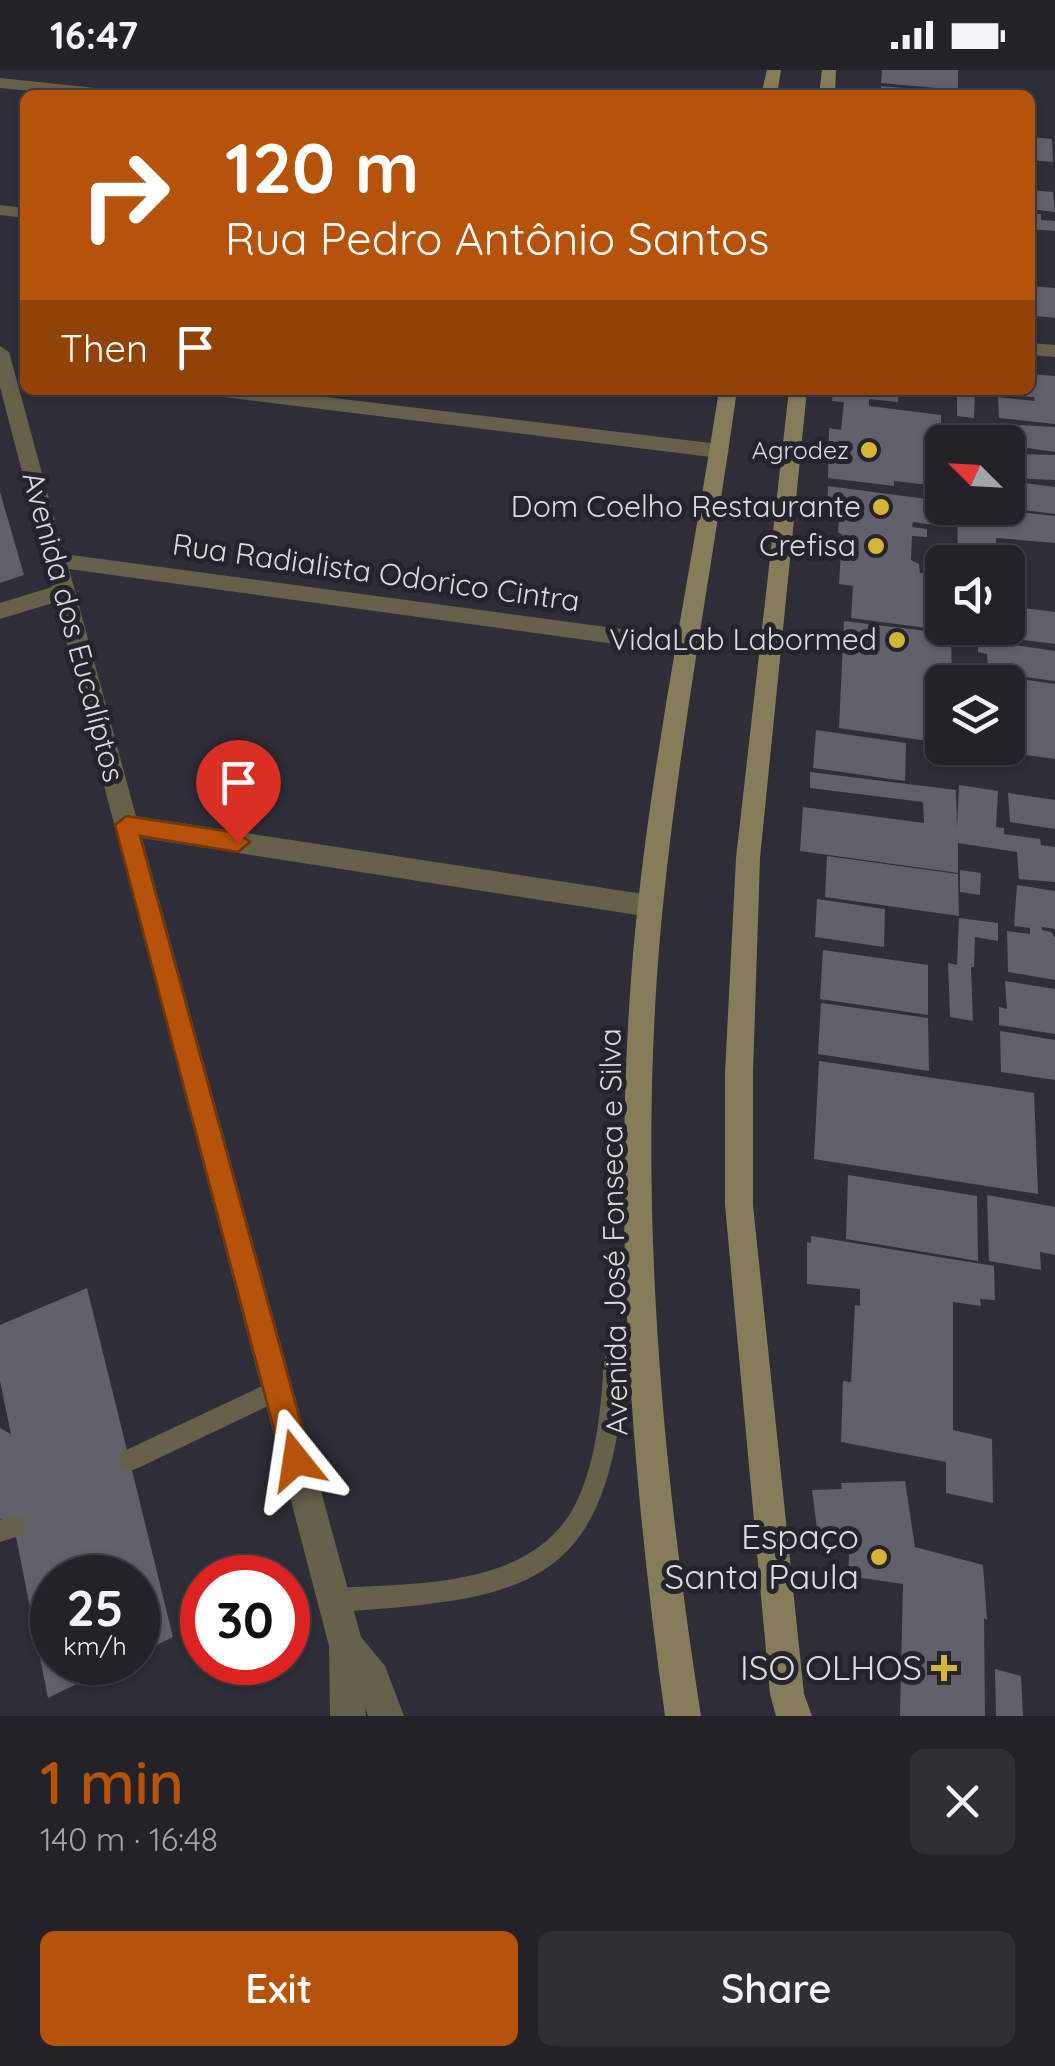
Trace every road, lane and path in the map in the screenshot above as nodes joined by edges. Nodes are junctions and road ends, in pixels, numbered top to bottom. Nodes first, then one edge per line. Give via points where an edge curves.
1 (0, 83) edge
2 (67, 90) edge
3 (9, 361) edge
4 (258, 395) edge
5 (727, 395) edge
6 (797, 395) edge
7 (719, 450) junction
8 (55, 560) junction
9 (62, 592) junction
10 (0, 612) edge
11 (688, 646) junction
12 (126, 825) junction
13 (650, 906) junction
14 (615, 1360) dead end
15 (278, 1390) junction
16 (130, 1460) dead end
17 (334, 1600) junction
18 (346, 1646) junction
19 (348, 1716) edge
20 (386, 1716) edge
21 (683, 1716) edge
22 (794, 1716) edge

1 - 2 street
3 - 8 street, Avenida dos Eucalíptos
4 - 7 street
5 - 7 main road, Avenida José Fonseca e Silva
6 - 22 main road via 748,858 739,1072 739,1204
7 - 11 main road, Avenida José Fonseca e Silva
8 - 9 street, Avenida dos Eucalíptos
8 - 11 street, Rua Radialista Odorico Cintra
9 - 10 street
9 - 12 street, Avenida dos Eucalíptos
11 - 13 main road, Avenida José Fonseca e Silva
12 - 13 street
12 - 15 street, Avenida dos Eucalíptos
13 - 21 main road, Avenida José Fonseca e Silva via 639,1125 642,1299 652,1486
14 - 17 lane via 599,1471 574,1530 548,1555 448,1592
15 - 16 lane
15 - 17 street, Avenida dos Eucalíptos
17 - 18 street, Avenida dos Eucalíptos
18 - 19 street, Avenida dos Eucalíptos
18 - 20 street via 373,1678

